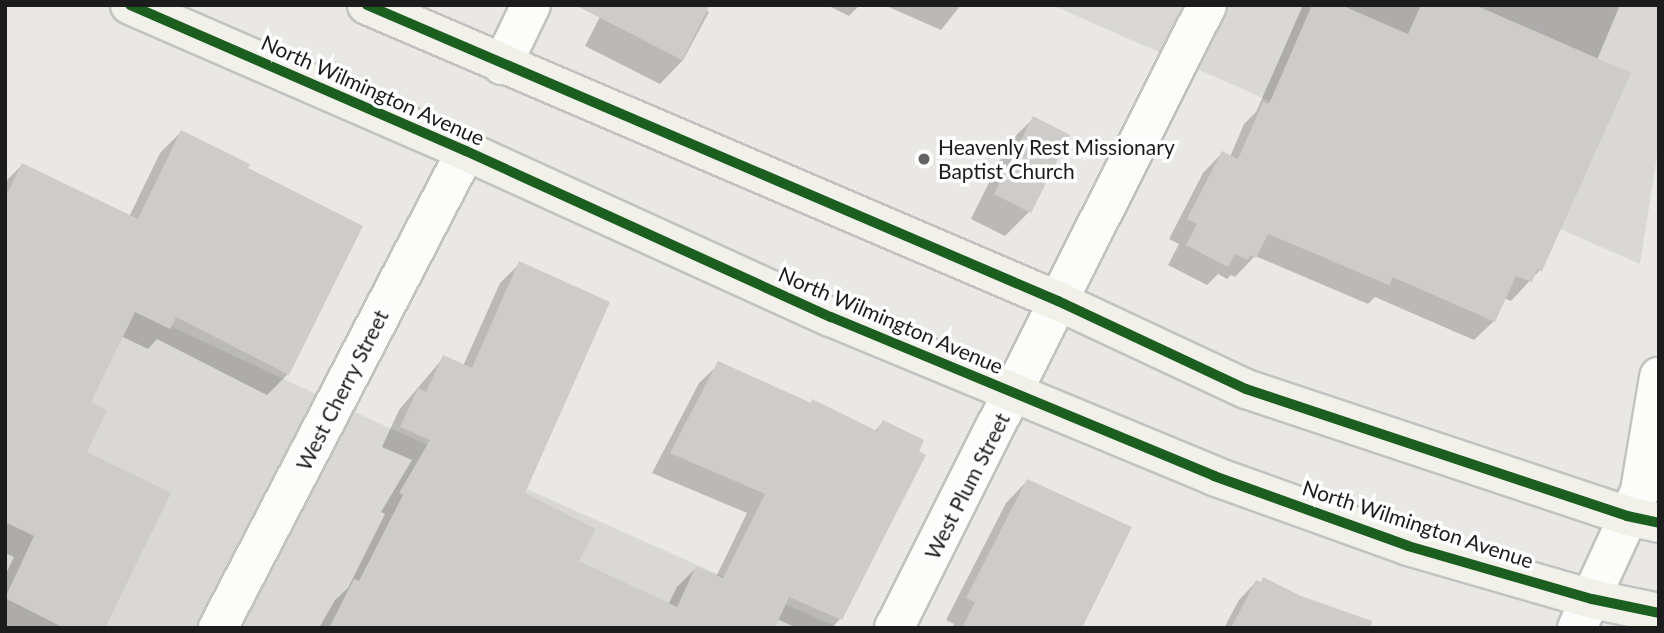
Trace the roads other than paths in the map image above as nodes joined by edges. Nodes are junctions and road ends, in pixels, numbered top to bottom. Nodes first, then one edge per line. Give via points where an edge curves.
1 (130, 5) edge
2 (367, 5) edge
3 (531, 5) edge
4 (1207, 5) edge
5 (502, 65) junction
6 (466, 151) junction
7 (1058, 301) junction
8 (1659, 377) edge
9 (1014, 394) junction
10 (1643, 519) edge
11 (1585, 613) edge
12 (1659, 613) edge
13 (218, 628) edge
14 (894, 628) edge

1 - 6 main road, North Wilmington Avenue
2 - 5 main road
3 - 5 street
4 - 7 street, West Plum Street
5 - 7 main road
6 - 9 main road, North Wilmington Avenue via 831,317
6 - 13 street, West Cherry Street
7 - 9 street, West Plum Street
7 - 10 main road via 1246,389
8 - 10 street via 1640,491
9 - 11 main road, North Wilmington Avenue via 1214,476
9 - 14 street, West Plum Street
10 - 11 street
11 - 12 main road, North Wilmington Avenue

